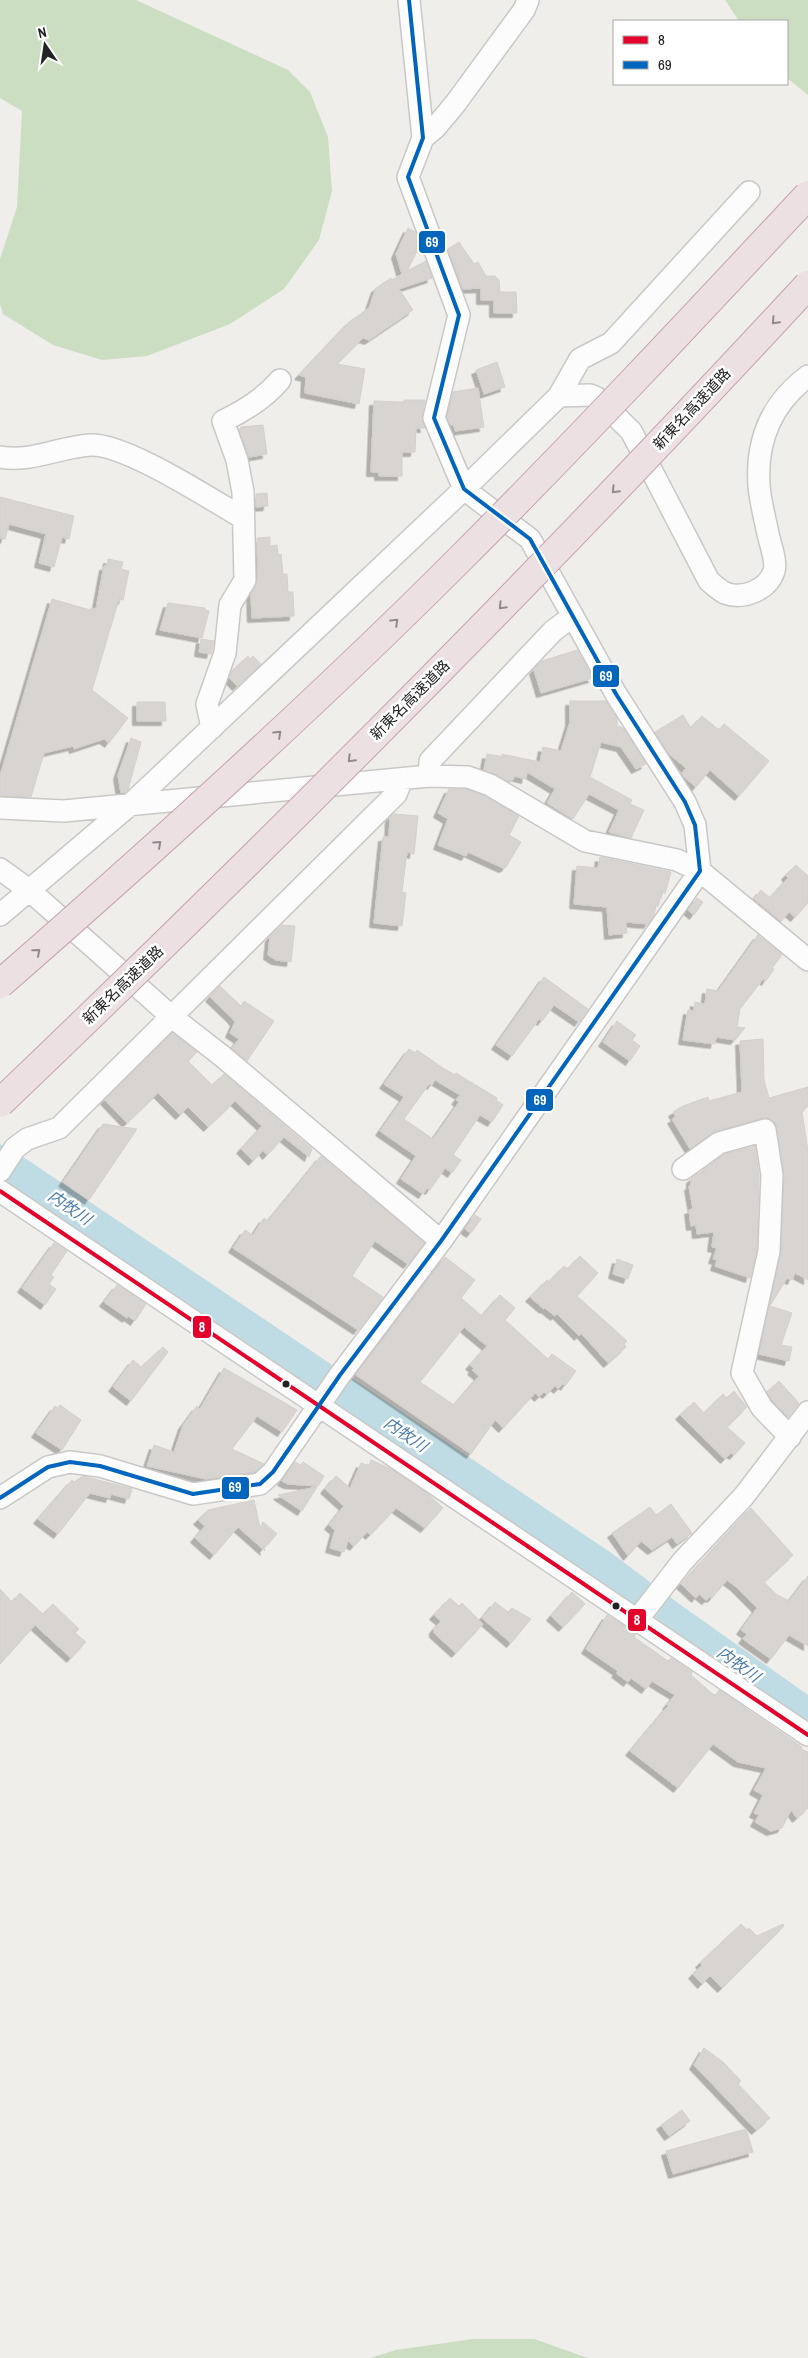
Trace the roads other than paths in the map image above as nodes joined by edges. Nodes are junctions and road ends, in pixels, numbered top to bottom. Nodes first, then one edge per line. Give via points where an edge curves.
1 (409, 0) edge
2 (528, 0) edge
3 (423, 138) junction
4 (749, 192) dead end
5 (808, 195) edge
6 (808, 285) edge
7 (808, 376) edge
8 (280, 380) dead end
9 (559, 396) junction
10 (0, 457) edge
11 (464, 489) junction
12 (243, 518) junction
13 (573, 616) junction
14 (212, 728) junction
15 (430, 776) junction
16 (402, 779) junction
17 (132, 803) junction
18 (0, 808) edge
19 (0, 869) edge
20 (700, 871) junction
21 (29, 890) junction
22 (0, 915) edge
23 (808, 960) edge
24 (0, 984) edge
25 (172, 1017) junction
26 (0, 1103) edge
27 (683, 1169) dead end
28 (0, 1172) edge
29 (0, 1191) edge
30 (441, 1241) junction
31 (322, 1400) junction
32 (808, 1412) edge
33 (790, 1437) junction
34 (0, 1498) edge
35 (641, 1615) junction
36 (808, 1735) edge

1 - 3 street
2 - 3 street via 456,104
3 - 11 street via 408,177 458,315 434,418
4 - 9 street via 611,343 580,359
24 -> 5 highway, bridge via 277,736 458,562 631,385
6 -> 26 highway, 新東名高速道路, bridge via 673,430 442,668 181,930
7 - 9 street via 791,388 770,417 762,449 759,485 775,569 768,584 751,594 736,596 723,592 710,581 631,431 597,398 590,395
8 - 12 street via 271,391 223,421 237,460 243,492
9 - 11 street
10 - 12 street via 14,460 90,445 112,448 138,459
11 - 13 street via 530,539
11 - 14 street
12 - 14 street via 245,580 230,605 225,653 207,704
13 - 15 street via 553,631 430,761
13 - 20 street via 616,694 685,802 695,825
14 - 17 street
15 - 16 street
15 - 20 street via 468,777 490,785 584,841 677,860
16 - 17 street
16 - 25 street via 396,794
17 - 18 street via 64,811
17 - 21 street
19 - 21 street
20 - 23 street
20 - 30 street
21 - 22 street
21 - 25 street
25 - 28 street via 60,1128 27,1139 15,1148
25 - 30 street
27 - 33 street via 719,1142 765,1130 772,1176 769,1250 742,1372 762,1408
29 - 31 street
30 - 31 street
31 - 34 street via 273,1472 260,1484 193,1494 100,1466 70,1462 48,1467
31 - 35 street
32 - 33 street
33 - 35 street via 744,1496 661,1588
35 - 36 street

